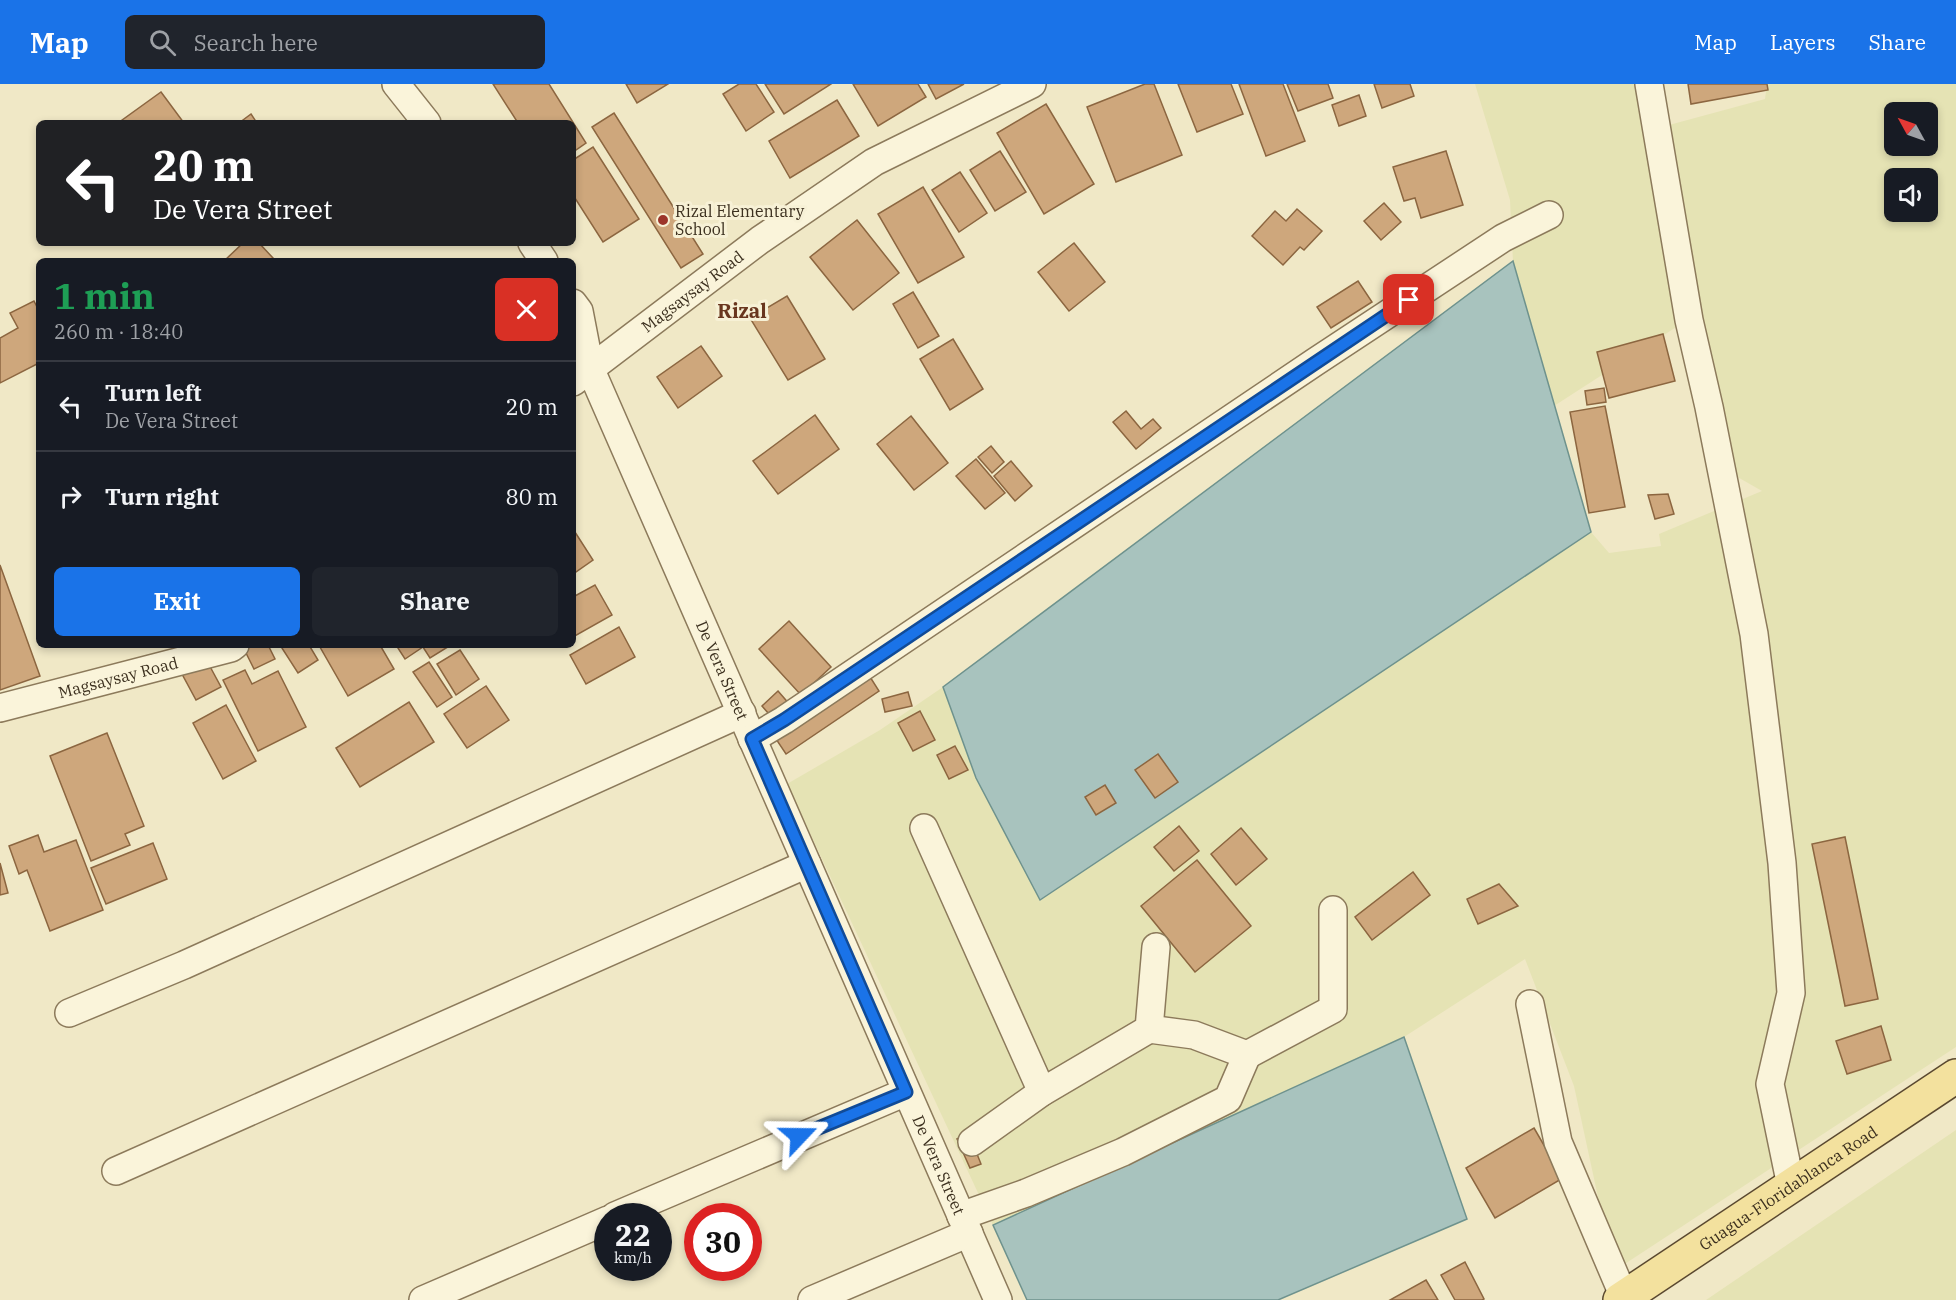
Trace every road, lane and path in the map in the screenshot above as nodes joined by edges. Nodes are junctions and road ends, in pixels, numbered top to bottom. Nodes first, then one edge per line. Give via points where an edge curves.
1 (396, 84) edge
2 (1032, 84) edge
3 (1649, 84) edge
4 (425, 120) edge
5 (1549, 215) dead end
6 (576, 307) edge
7 (582, 375) edge
8 (231, 648) edge
9 (0, 708) edge
10 (742, 713) junction
11 (752, 739) junction
12 (924, 828) dead end
13 (807, 864) junction
14 (1333, 910) dead end
15 (1156, 947) dead end
16 (1530, 1004) dead end
17 (69, 1013) dead end
18 (1149, 1029) junction
19 (1247, 1055) junction
20 (1956, 1076) edge
21 (906, 1092) junction
22 (1042, 1092) junction
23 (936, 1158) junction
24 (116, 1171) dead end
25 (1791, 1186) junction
26 (646, 1203) edge
27 (965, 1224) junction
28 (594, 1226) edge
29 (816, 1299) edge
30 (1622, 1299) edge
31 (423, 1300) edge
32 (998, 1300) edge

1 - 4 street
2 - 7 street, Magsaysay Road via 874,162 760,240
3 - 25 street via 1689,320 1754,634 1782,863 1791,993 1770,1084
5 - 11 street via 1494,244
6 - 7 street, De Vera Street
7 - 10 street, De Vera Street
8 - 9 street, Magsaysay Road
10 - 11 street, De Vera Street
10 - 17 street
11 - 13 street, De Vera Street
12 - 22 street
13 - 21 street, De Vera Street
13 - 24 street
14 - 19 street via 1333,1009
15 - 18 street
16 - 30 street via 1558,1142
18 - 19 street via 1194,1035
18 - 22 street
19 - 27 street via 1228,1100
20 - 25 main road, Guagua-Floridablanca Road
21 - 23 street, De Vera Street
21 - 26 street
22 - 23 street via 967,1145
23 - 27 street, De Vera Street
25 - 30 main road, Guagua-Floridablanca Road
27 - 29 street
27 - 32 street, De Vera Street
28 - 31 street

